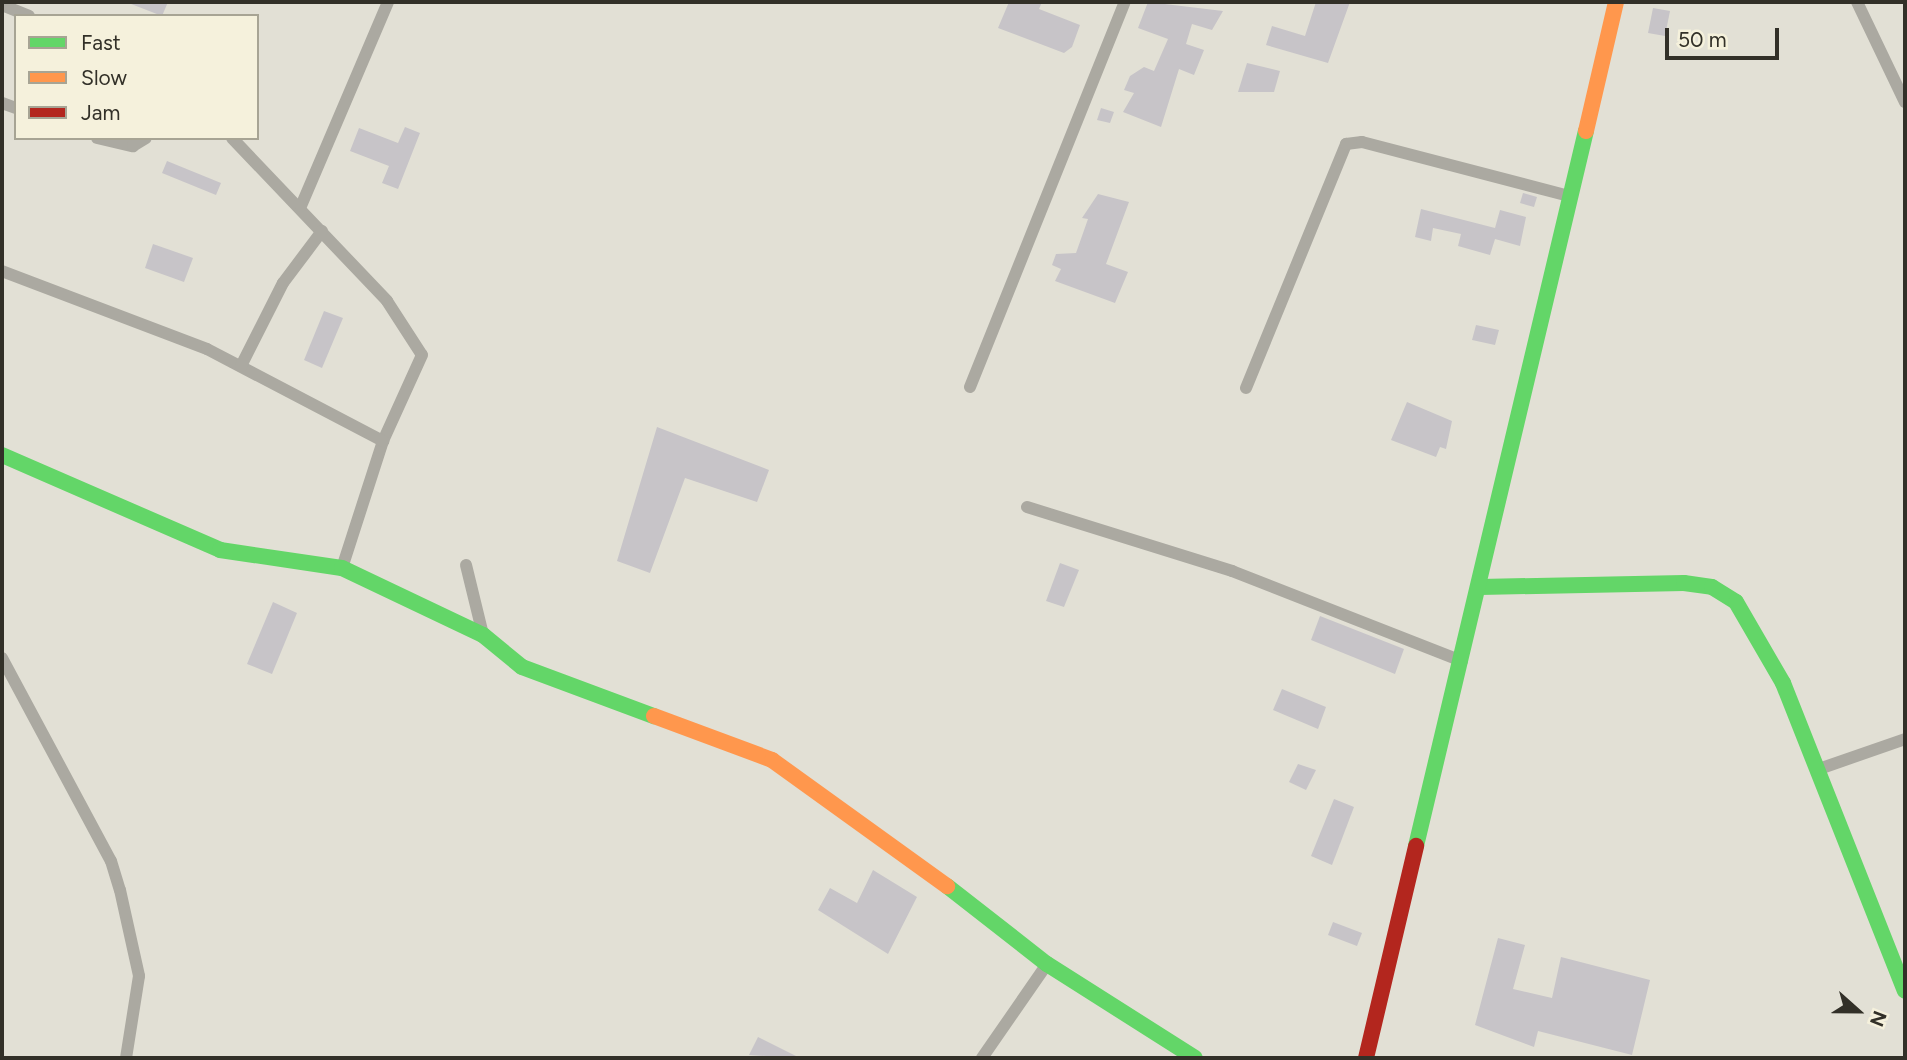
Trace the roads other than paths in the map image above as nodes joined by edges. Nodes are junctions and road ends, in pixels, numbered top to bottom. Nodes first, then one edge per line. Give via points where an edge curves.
1 (388, 2) edge
2 (1123, 2) edge
3 (1616, 2) edge
4 (1857, 2) edge
5 (2, 5) edge
6 (24, 14) edge
7 (1905, 102) edge
8 (106, 140) edge
9 (143, 140) edge
10 (234, 140) edge
11 (1569, 196) junction
12 (301, 206) junction
13 (322, 231) junction
14 (2, 271) edge
15 (242, 366) junction
16 (970, 387) dead end
17 (1246, 388) dead end
18 (383, 441) junction
19 (2, 455) edge
20 (1027, 507) dead end
21 (466, 565) dead end
22 (342, 568) junction
23 (1479, 587) junction
24 (483, 635) junction
25 (2, 658) edge
26 (1462, 661) junction
27 (1905, 739) edge
28 (1819, 769) junction
29 (1047, 964) junction
30 (1905, 991) edge
31 (125, 1058) edge
32 (982, 1058) edge
33 (1195, 1058) edge
34 (1366, 1058) edge

1 - 12 street
2 - 16 street
3 - 11 street
4 - 7 street
5 - 6 street
8 - 9 street via 133,146
10 - 12 street
11 - 17 street via 1362,142 1346,144
11 - 23 street
12 - 13 street
13 - 15 street via 283,283
13 - 18 street via 387,301 422,355
14 - 15 street via 99,303
15 - 18 street
18 - 22 street
19 - 22 street via 219,550
20 - 26 street via 1232,571
21 - 24 street
22 - 24 street
23 - 26 street
23 - 28 street via 1712,587 1736,602 1783,683
24 - 29 street via 522,667 772,760 845,807
25 - 31 street via 111,861 120,890 139,976
26 - 34 street
27 - 28 street
28 - 30 street via 1867,908
29 - 32 street
29 - 33 street

